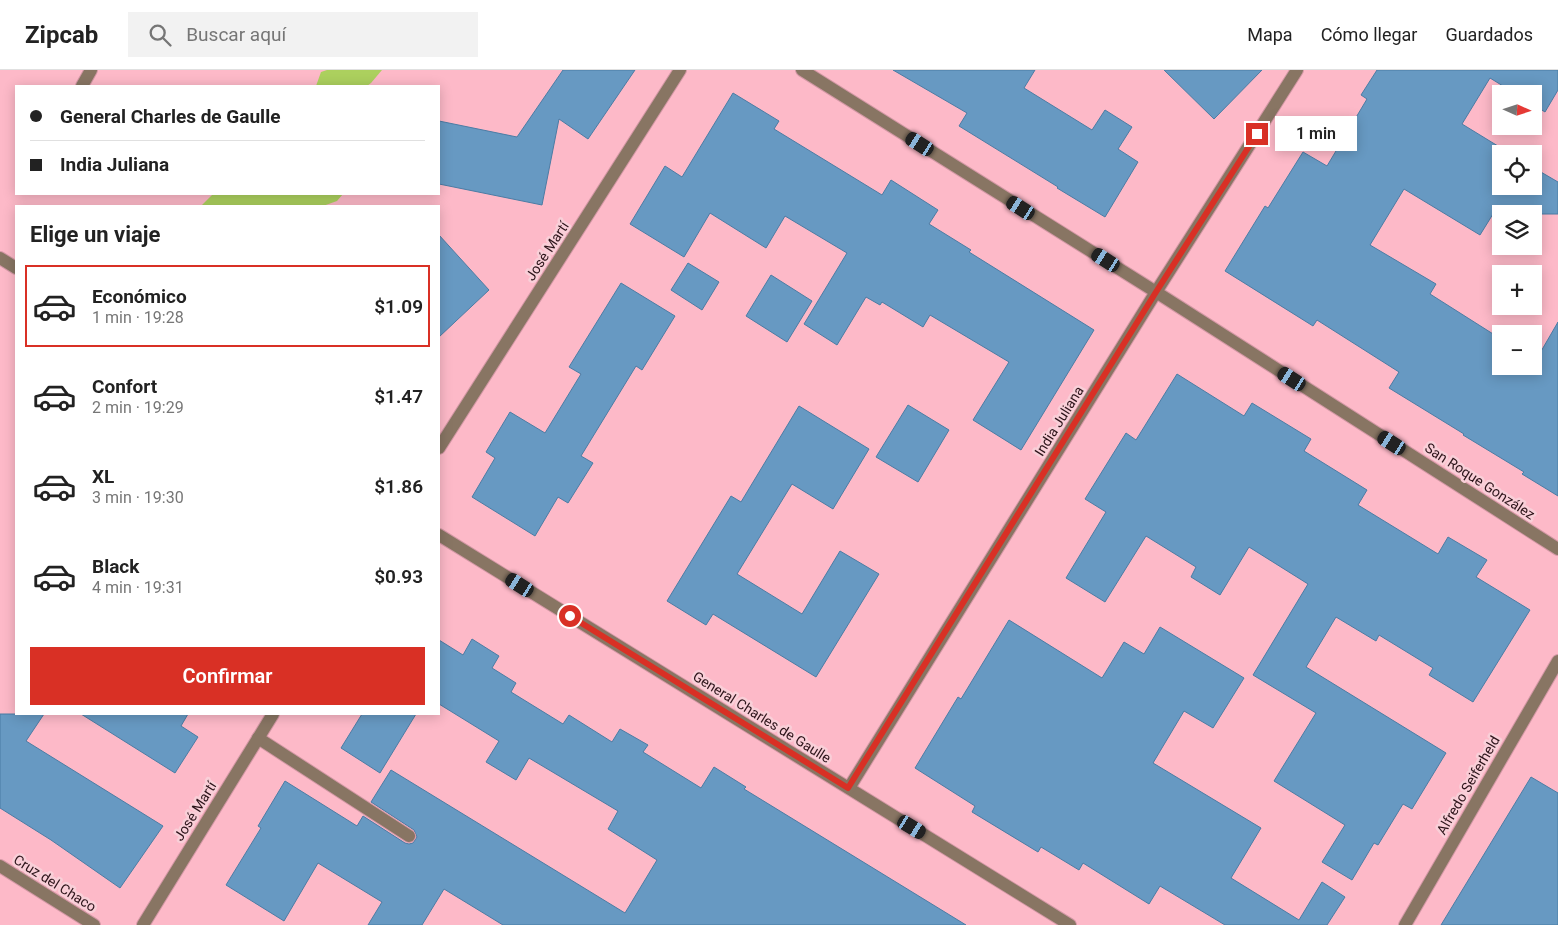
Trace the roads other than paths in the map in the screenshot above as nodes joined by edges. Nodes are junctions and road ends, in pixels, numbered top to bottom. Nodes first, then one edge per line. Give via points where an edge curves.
1 (92, 70) edge
2 (680, 70) edge
3 (802, 70) edge
4 (1297, 70) edge
5 (83, 85) edge
6 (0, 258) edge
7 (15, 267) edge
8 (1156, 292) junction
9 (440, 446) edge
10 (440, 536) edge
11 (1558, 549) edge
12 (1558, 661) edge
13 (272, 715) edge
14 (258, 738) junction
15 (848, 788) junction
16 (408, 836) dead end
17 (0, 866) edge
18 (94, 925) edge
19 (143, 925) edge
20 (1070, 925) edge
21 (1405, 925) edge

1 - 5 street
2 - 9 street, José Martí
3 - 8 street, San Roque González
4 - 8 street, India Juliana
6 - 7 street
8 - 11 street, San Roque González
8 - 15 street, India Juliana
10 - 15 street, General Charles de Gaulle
12 - 21 street, Alfredo Seiferheld
13 - 14 street, José Martí
14 - 16 street
14 - 19 street, José Martí
15 - 20 street, General Charles de Gaulle
17 - 18 street, Cruz del Chaco

